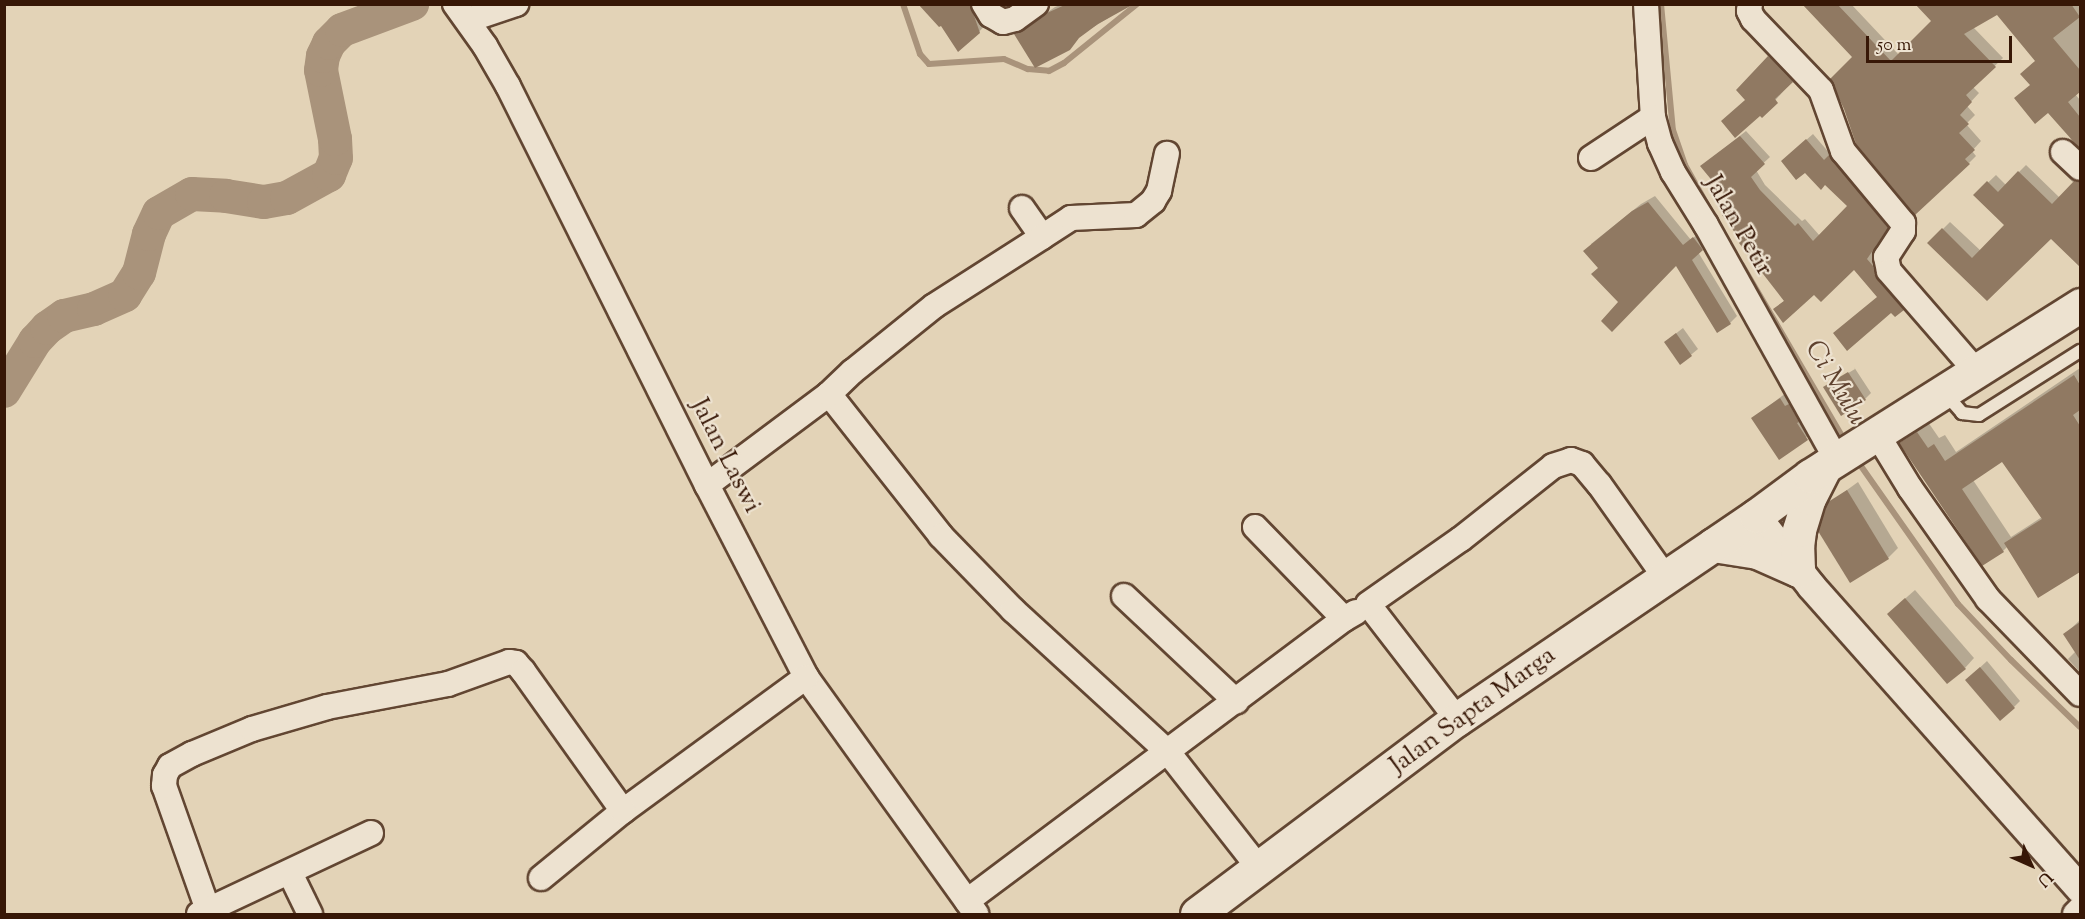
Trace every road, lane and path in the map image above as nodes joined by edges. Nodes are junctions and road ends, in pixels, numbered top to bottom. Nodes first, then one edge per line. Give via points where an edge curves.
1 (516, 4) edge
2 (984, 4) edge
3 (1036, 4) edge
4 (1646, 4) edge
5 (1750, 4) edge
6 (461, 11) edge
7 (1653, 117) junction
8 (1167, 154) dead end
9 (1591, 158) dead end
10 (1022, 208) dead end
11 (1042, 237) junction
12 (2080, 305) edge
13 (2080, 351) edge
14 (1976, 371) junction
15 (1943, 391) junction
16 (829, 394) junction
17 (1875, 435) junction
18 (1835, 461) junction
19 (707, 486) junction
20 (1756, 516) junction
21 (1255, 528) dead end
22 (1713, 545) junction
23 (1798, 570) junction
24 (1665, 577) junction
25 (1124, 596) dead end
26 (1368, 604) junction
27 (1344, 619) junction
28 (806, 676) junction
29 (2080, 694) edge
30 (1236, 701) junction
31 (1456, 719) junction
32 (1168, 752) junction
33 (623, 812) junction
34 (371, 833) dead end
35 (1259, 868) junction
36 (290, 873) junction
37 (541, 878) dead end
38 (2080, 889) edge
39 (972, 908) edge
40 (2080, 909) edge
41 (204, 912) edge
42 (310, 915) edge
43 (1197, 915) edge
44 (2075, 915) edge

1 - 6 street
2 - 3 street via 991,15 1003,22 1015,19
4 - 7 street, Jalan Petir
5 - 14 street via 1750,13 1760,27 1821,90 1843,151 1903,223 1904,231 1886,257 1889,271
6 - 19 street, Jalan Laswi via 508,86
7 - 9 street
7 - 18 street, Jalan Petir via 1673,172
8 - 11 street via 1159,191 1136,215 1071,218
10 - 11 street
11 - 16 street via 934,306
12 - 14 main road, Jalan Sapta Marga
13 - 15 lane via 1979,415 1962,413
14 - 15 main road, Jalan Sapta Marga
15 - 17 main road, Jalan Sapta Marga
16 - 19 street
16 - 32 street via 906,495 966,563
17 - 18 main road, Jalan Sapta Marga
17 - 29 street via 1988,599
18 - 20 main road, Jalan Sapta Marga
18 - 23 main road via 1809,498 1799,530
19 - 28 street, Jalan Laswi
20 - 22 main road, Jalan Sapta Marga
20 - 23 street
21 - 27 street
22 - 23 main road via 1757,552
22 - 24 main road, Jalan Sapta Marga
23 - 38 street
24 - 26 street via 1599,484 1582,464 1571,460 1553,466 1461,539
24 - 31 main road, Jalan Sapta Marga
25 - 30 street
26 - 27 street
26 - 31 street
27 - 30 street
28 - 33 street
28 - 39 street, Jalan Laswi
30 - 32 street
31 - 35 main road, Jalan Sapta Marga
32 - 35 street
32 - 39 street
33 - 37 street
33 - 41 street via 523,671 509,662 448,684 327,707 252,729 170,766 164,786
34 - 36 street
35 - 43 main road, Jalan Sapta Marga
36 - 41 street
36 - 42 street
40 - 44 street

